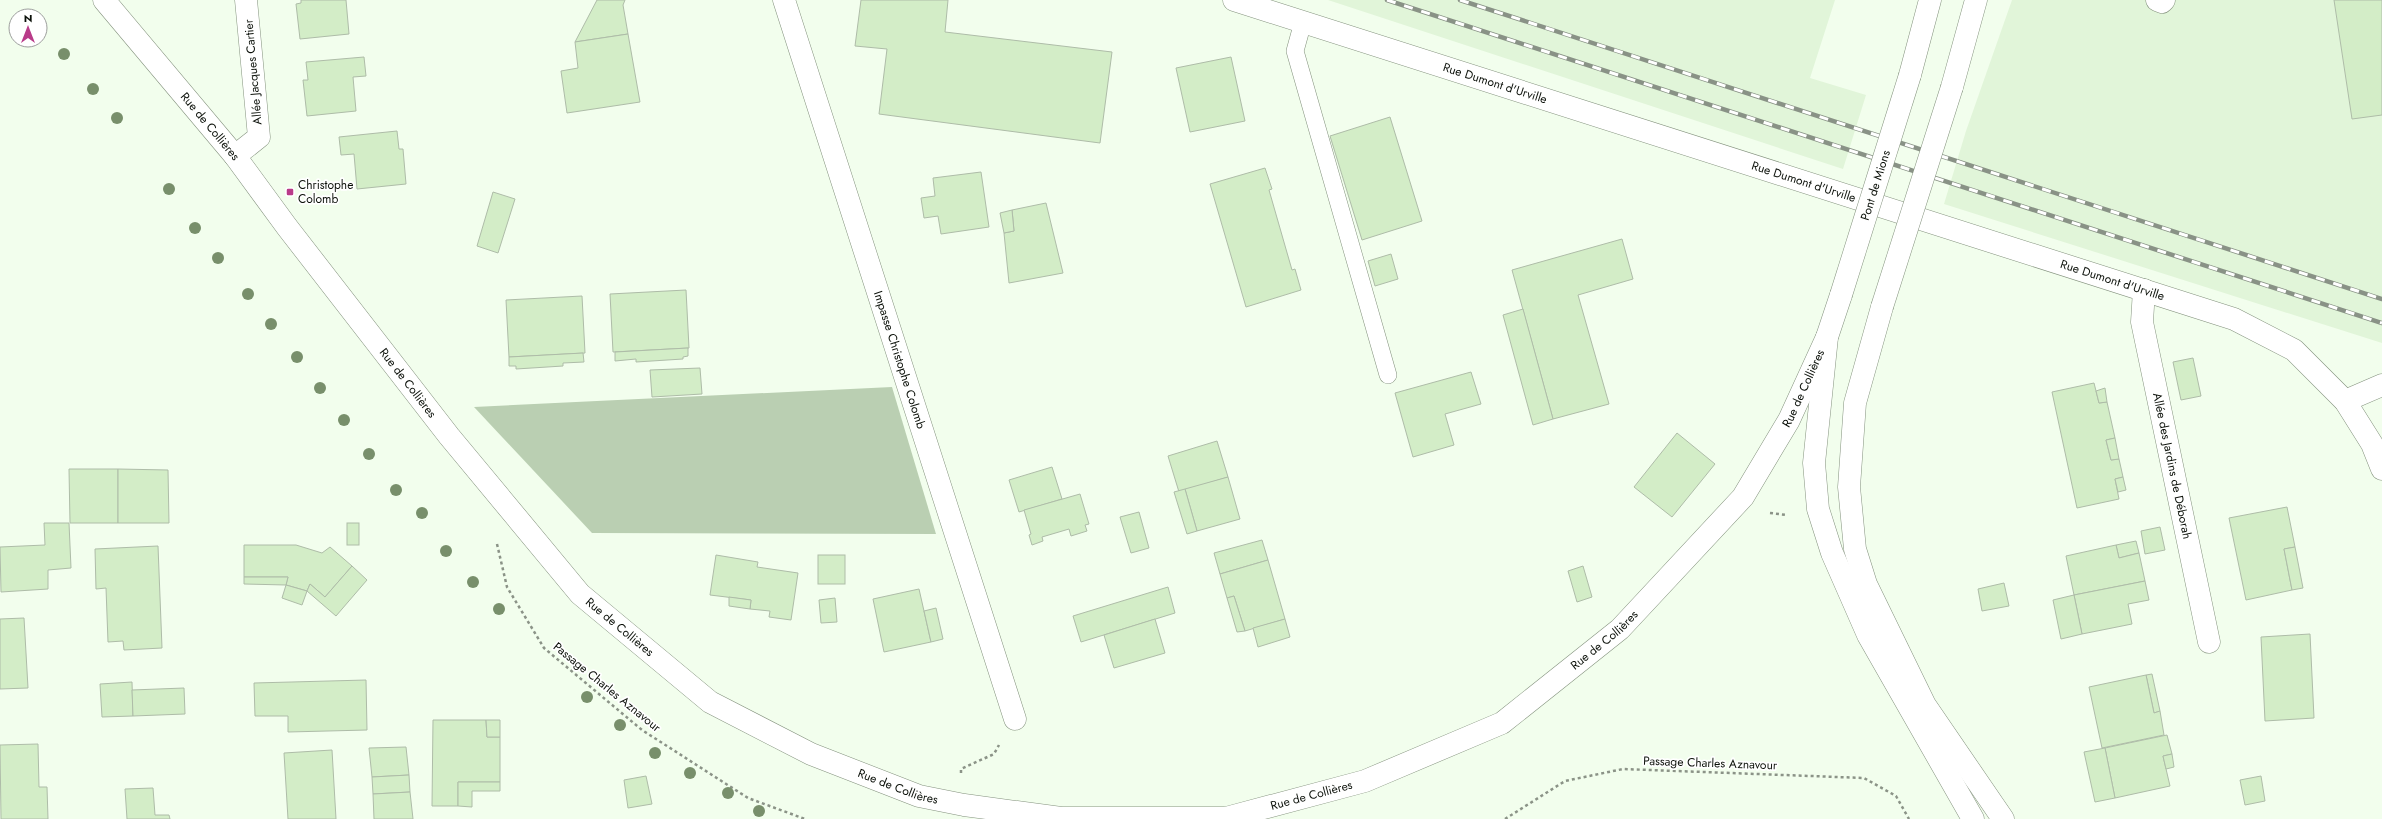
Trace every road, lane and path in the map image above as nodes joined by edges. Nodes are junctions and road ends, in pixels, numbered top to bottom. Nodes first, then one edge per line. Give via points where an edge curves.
1 (104, 0) edge
2 (246, 0) edge
3 (784, 0) edge
4 (1234, 0) edge
5 (1930, 0) edge
6 (1976, 0) edge
7 (2157, 0) edge
8 (2164, 0) edge
9 (1303, 22) junction
10 (235, 156) junction
11 (2144, 290) junction
12 (1827, 337) junction
13 (1388, 375) dead end
14 (2382, 385) edge
15 (2345, 401) junction
16 (2382, 469) edge
17 (496, 542) dead end
18 (2209, 642) dead end
19 (1015, 719) joint
20 (960, 769) dead end
21 (805, 819) edge
22 (1505, 819) edge
23 (1909, 819) edge
24 (1973, 819) edge
25 (2004, 819) edge

1 - 10 main road, Rue de Collières
2 - 10 main road, Allée Jacques Cartier via 259,137
3 - 19 main road, Impasse Christophe Colomb
4 - 9 main road, Rue Dumont d'Urville
5 - 12 main road, Pont de Mions, bridge via 1910,74
6 - 25 main road, bridge via 1952,88 1882,307 1855,403 1849,487 1854,549 1866,584 1925,704
7 - 8 main road
9 - 11 main road, Rue Dumont d'Urville
9 - 13 lane via 1295,51
10 - 12 main road, Rue de Collières via 448,436 580,594 710,702 811,754 919,796 964,805 1061,818 1226,818 1365,781 1502,723 1620,629 1743,497 1789,420
11 - 15 main road, Rue Dumont d'Urville via 2234,319 2294,350
11 - 18 main road, Allée des Jardins de Déborah via 2142,322
12 - 24 main road via 1814,464 1818,509 1832,554 1868,635
14 - 15 main road
15 - 16 main road, Rue Dumont d'Urville via 2372,444
17 - 21 path, Passage Charles Aznavour via 507,587 544,648 642,730 748,798
19 - 20 path via 994,754
22 - 23 path, Passage Charles Aznavour via 1565,781 1623,769 1864,778 1896,796

